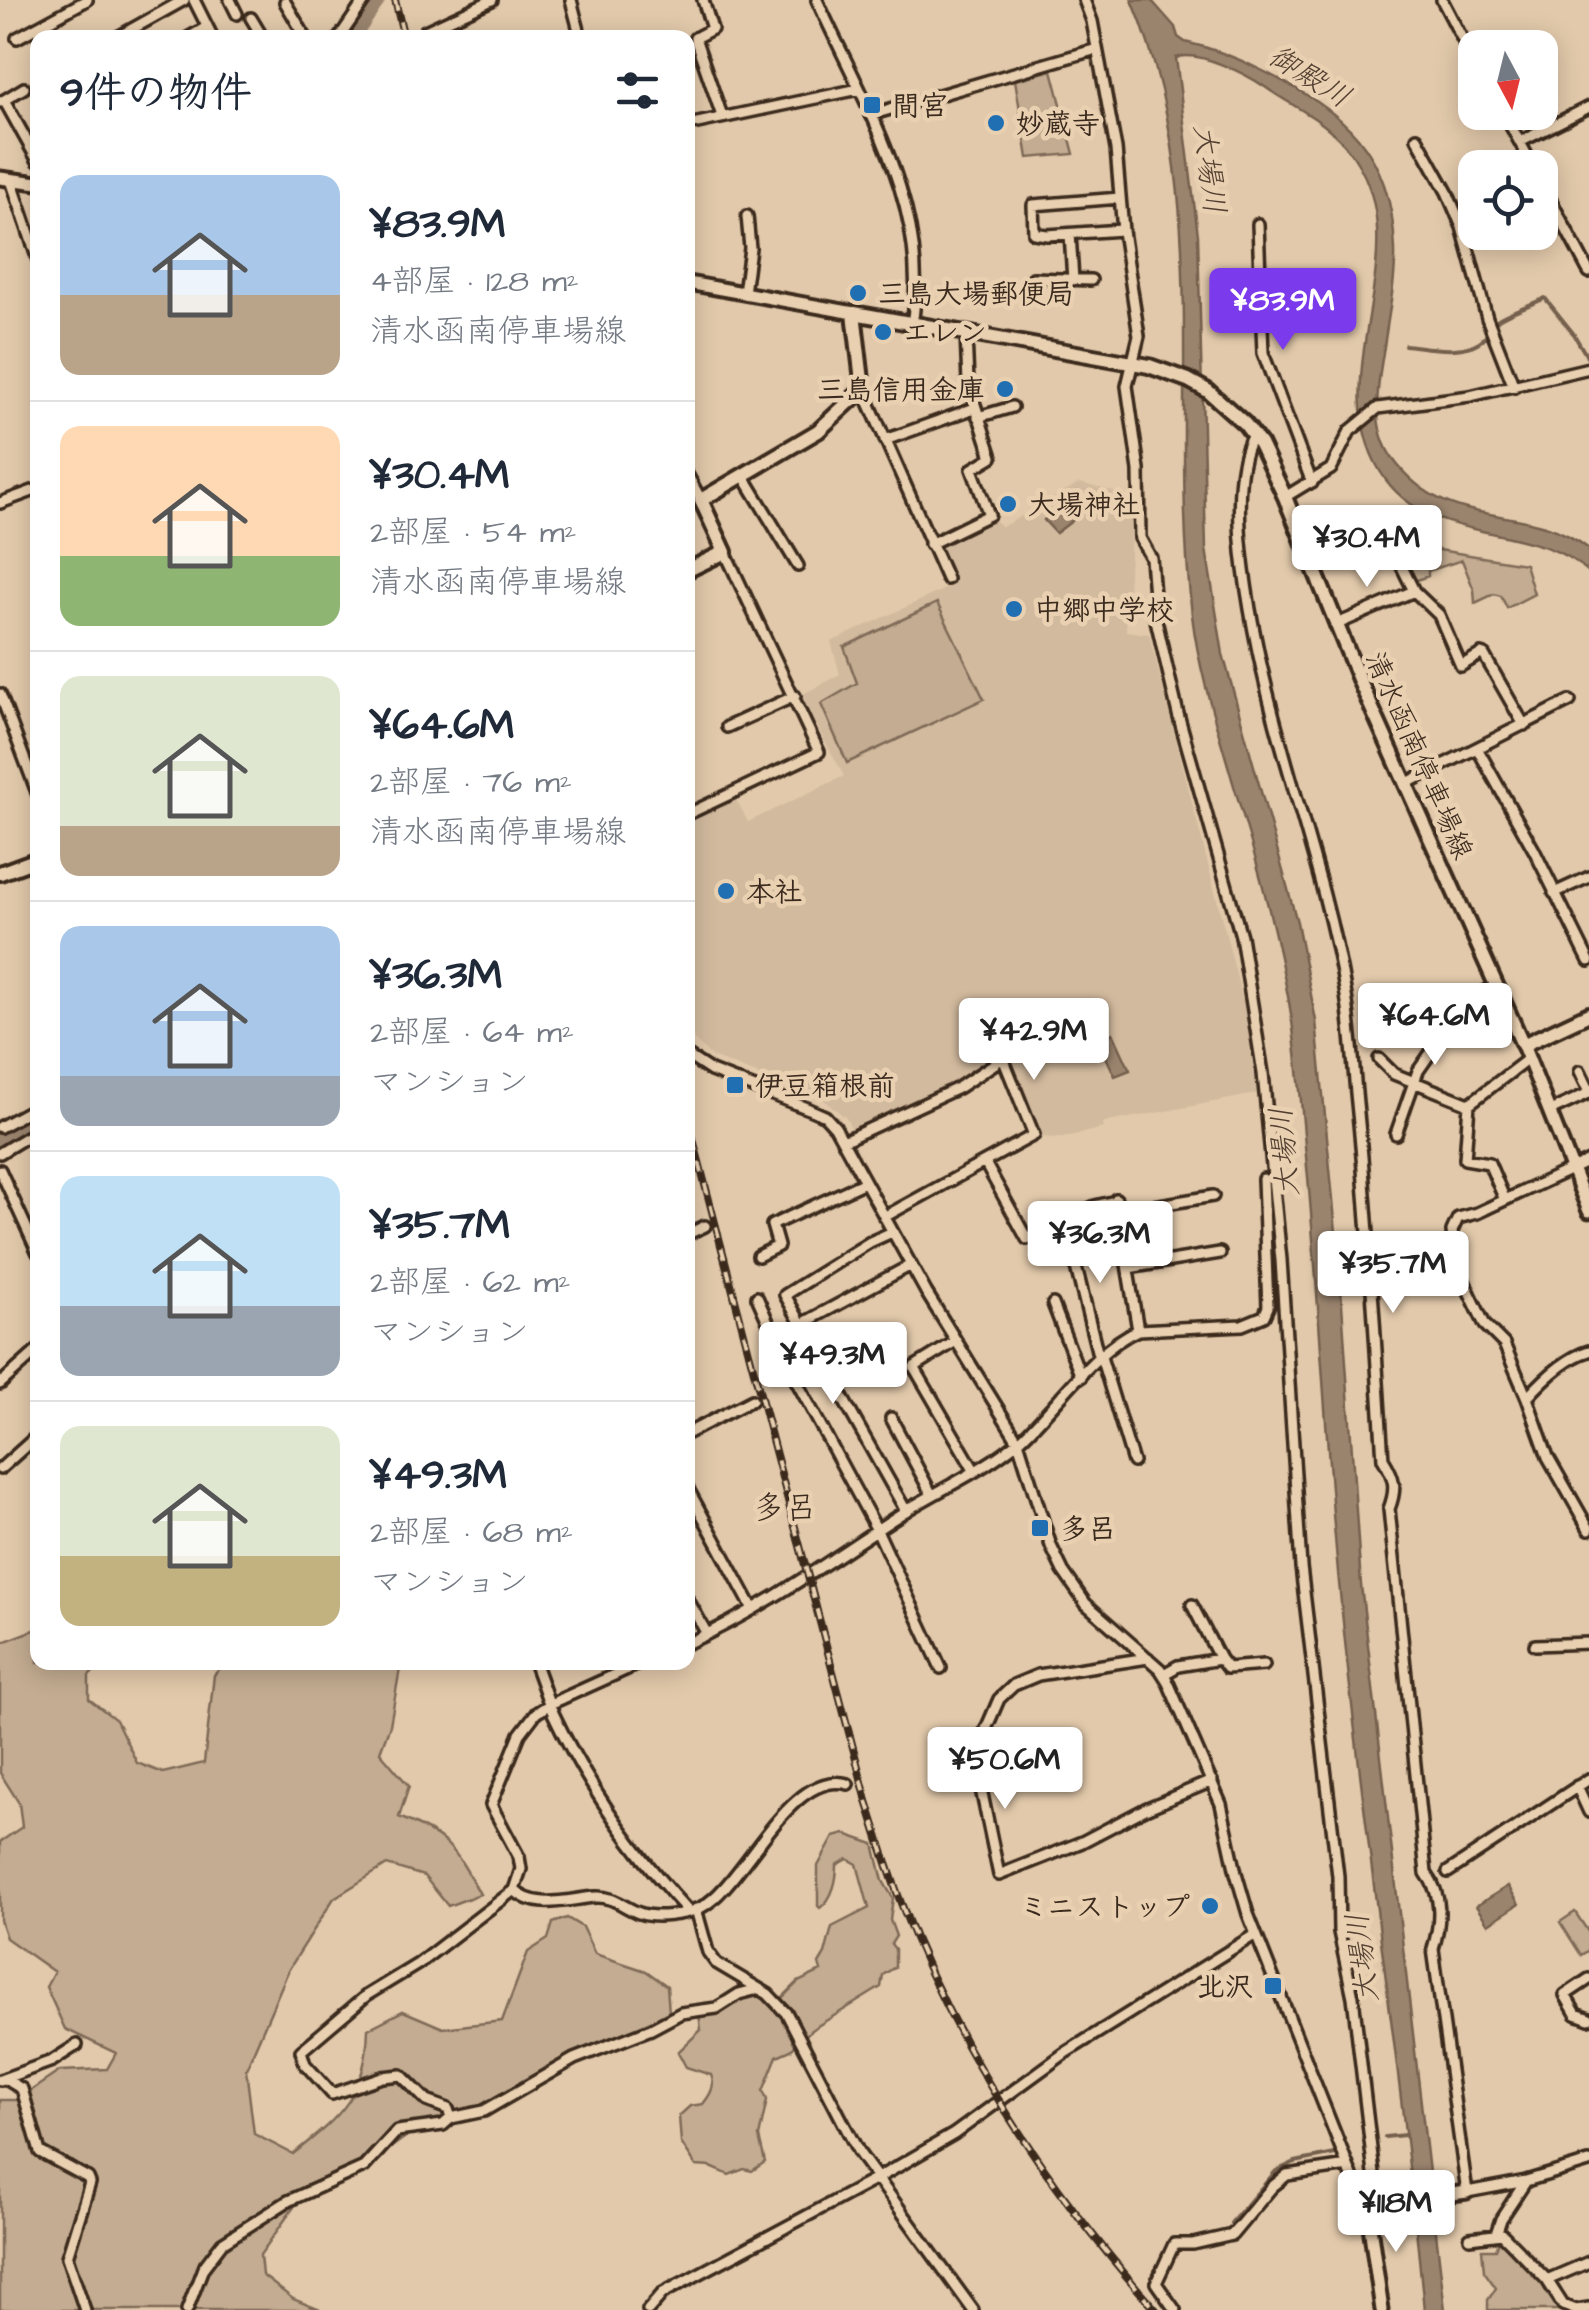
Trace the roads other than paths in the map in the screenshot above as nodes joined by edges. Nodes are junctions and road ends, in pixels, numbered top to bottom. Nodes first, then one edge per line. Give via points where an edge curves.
1 (86, 0) edge
2 (184, 0) edge
3 (194, 0) edge
4 (230, 0) edge
5 (365, 0) edge
6 (492, 0) edge
7 (572, 0) edge
8 (703, 0) edge
9 (817, 0) edge
10 (1442, 0) edge
11 (1086, 1) edge
12 (286, 2) edge
13 (237, 14) dead end
14 (252, 18) dead end
15 (208, 27) junction
16 (32, 30) edge
17 (130, 30) edge
18 (203, 30) edge
19 (209, 30) edge
20 (258, 30) edge
21 (302, 30) edge
22 (344, 30) edge
23 (427, 30) edge
24 (579, 30) edge
25 (30, 31) edge
26 (1458, 31) edge
27 (695, 37) edge
28 (17, 38) dead end
29 (695, 49) edge
30 (1097, 49) junction
31 (24, 88) dead end
32 (858, 88) junction
33 (2, 102) edge
34 (1589, 107) edge
35 (870, 114) junction
36 (722, 116) junction
37 (695, 124) edge
38 (1513, 130) edge
39 (1416, 138) dead end
40 (1520, 142) junction
41 (30, 147) edge
42 (1524, 150) edge
43 (5, 179) edge
44 (30, 181) edge
45 (1120, 198) junction
46 (1558, 214) edge
47 (748, 216) dead end
48 (1258, 224) dead end
49 (1122, 230) junction
50 (1070, 234) junction
51 (30, 240) edge
52 (1589, 272) edge
53 (1033, 278) dead end
54 (1073, 280) junction
55 (1091, 280) dead end
56 (695, 284) edge
57 (704, 286) junction
58 (695, 291) edge
59 (744, 293) junction
60 (854, 313) junction
61 (912, 324) junction
62 (966, 334) junction
63 (1142, 364) junction
64 (1589, 368) edge
65 (1514, 386) junction
66 (862, 389) junction
67 (1012, 407) dead end
68 (977, 412) junction
69 (1253, 435) junction
70 (885, 440) junction
71 (744, 476) junction
72 (1312, 482) junction
73 (695, 489) edge
74 (30, 491) edge
75 (1285, 497) junction
76 (701, 500) junction
77 (0, 503) edge
78 (1421, 533) dead end
79 (930, 544) junction
80 (725, 552) junction
81 (798, 566) dead end
82 (695, 567) edge
83 (947, 579) dead end
84 (1414, 591) junction
85 (1336, 625) junction
86 (0, 694) edge
87 (795, 696) junction
88 (1570, 701) dead end
89 (1524, 724) junction
90 (727, 728) dead end
91 (1476, 748) junction
92 (30, 774) edge
93 (1405, 784) junction
94 (695, 811) edge
95 (30, 862) edge
96 (0, 873) edge
97 (1589, 877) edge
98 (1554, 893) junction
99 (1588, 955) edge
100 (1495, 986) junction
101 (1589, 1014) edge
102 (1526, 1052) junction
103 (1379, 1059) dead end
104 (695, 1061) edge
105 (1580, 1071) dead end
106 (1414, 1081) junction
107 (1589, 1092) edge
108 (1469, 1104) junction
109 (30, 1110) edge
110 (1550, 1111) junction
111 (0, 1127) edge
112 (1396, 1134) dead end
113 (30, 1135) edge
114 (843, 1141) junction
115 (0, 1153) edge
116 (1589, 1162) edge
117 (984, 1163) junction
118 (0, 1170) edge
119 (1573, 1170) junction
120 (1263, 1179) dead end
121 (865, 1182) junction
122 (1213, 1196) dead end
123 (1505, 1200) junction
124 (1117, 1204) junction
125 (1589, 1210) edge
126 (884, 1217) junction
127 (1065, 1222) junction
128 (705, 1226) dead end
129 (695, 1231) edge
130 (892, 1232) junction
131 (30, 1235) edge
132 (1220, 1252) dead end
133 (758, 1256) dead end
134 (1281, 1260) junction
135 (1266, 1261) junction
136 (911, 1265) junction
137 (1128, 1268) junction
138 (757, 1298) dead end
139 (1054, 1304) dead end
140 (802, 1324) junction
141 (1138, 1330) junction
142 (956, 1341) junction
143 (1589, 1351) edge
144 (30, 1357) edge
145 (1100, 1358) junction
146 (1081, 1377) junction
147 (0, 1384) edge
148 (1527, 1398) junction
149 (752, 1400) dead end
150 (891, 1418) dead end
151 (695, 1429) edge
152 (1018, 1441) junction
153 (30, 1443) edge
154 (1133, 1462) dead end
155 (0, 1468) edge
156 (974, 1470) junction
157 (932, 1495) junction
158 (695, 1502) edge
159 (906, 1511) junction
160 (1589, 1529) edge
161 (877, 1530) junction
162 (1192, 1605) dead end
163 (753, 1608) junction
164 (695, 1613) edge
165 (707, 1634) junction
166 (695, 1639) edge
167 (1589, 1643) edge
168 (1534, 1645) dead end
169 (1148, 1658) junction
170 (1220, 1659) junction
171 (1264, 1665) dead end
172 (941, 1668) dead end
173 (537, 1670) edge
174 (624, 1670) edge
175 (1164, 1674) junction
176 (550, 1704) junction
177 (1589, 1779) edge
178 (1212, 1781) junction
179 (848, 1784) dead end
180 (1577, 1786) junction
181 (1589, 1812) edge
182 (1448, 1872) dead end
183 (514, 1890) junction
184 (692, 1910) junction
185 (1256, 1934) junction
186 (1589, 1979) edge
187 (758, 1989) junction
188 (1589, 2019) edge
189 (78, 2045) dead end
190 (4, 2080) edge
191 (451, 2118) junction
192 (1589, 2162) edge
193 (1348, 2166) junction
194 (878, 2178) junction
195 (1526, 2181) junction
196 (1465, 2192) junction
197 (1366, 2205) junction
198 (1496, 2234) junction
199 (1470, 2238) dead end
200 (1589, 2262) edge
201 (1547, 2280) junction
202 (1589, 2308) edge
203 (86, 2310) edge
204 (188, 2310) edge
205 (648, 2310) edge
206 (973, 2310) edge
207 (1175, 2310) edge
208 (1382, 2310) edge

1 - 16 street
2 - 17 street
3 - 15 street
4 - 13 street
5 - 22 street
6 - 23 street
7 - 24 street
8 - 27 street via 712,29
9 - 32 street
10 - 26 street
11 - 30 street
12 - 21 street
14 - 20 street
15 - 18 street
15 - 19 street
25 - 28 street
29 - 36 street
30 - 35 street
30 - 45 street
31 - 33 street
32 - 35 street
32 - 36 street
33 - 41 street
34 - 40 street
35 - 61 street via 893,166 916,250
36 - 37 street
38 - 40 street
39 - 65 street via 1462,227
40 - 42 street
43 - 44 street
43 - 51 street
45 - 49 street
45 - 50 street via 1032,206 1034,233
46 - 52 street
47 - 59 street
48 - 72 street via 1263,353
49 - 50 street
49 - 63 street
50 - 54 street
53 - 54 street
54 - 55 street
56 - 57 street
57 - 58 street
57 - 59 street
59 - 60 street
60 - 61 main road, 清水函南停車場線
60 - 66 main road
61 - 62 main road, 清水函南停車場線
62 - 63 main road, 清水函南停車場線
62 - 68 street
63 - 69 main road, 清水函南停車場線 via 1198,385
63 - 134 street via 1127,386 1140,538 1150,558 1156,620 1178,714 1253,996
64 - 65 street
65 - 72 street via 1392,404 1368,414 1350,431 1331,469
66 - 70 street
66 - 71 main road via 818,432
67 - 68 street
68 - 70 street
68 - 79 street via 992,458 972,469 989,515
69 - 75 main road, 清水函南停車場線
69 - 196 street via 1243,451 1246,586 1346,994 1383,1459 1396,1491 1389,1508
70 - 79 street
71 - 76 main road
71 - 81 street
72 - 75 street
73 - 76 street
74 - 77 street
75 - 85 main road, 清水函南停車場線
76 - 80 main road
78 - 84 street via 1397,557
79 - 83 street
80 - 82 main road
80 - 87 street
84 - 85 street
84 - 89 street via 1439,615 1461,666 1484,655
85 - 93 main road, 清水函南停車場線
86 - 92 street
87 - 90 street
87 - 94 street via 819,752
88 - 89 street
89 - 91 street
91 - 93 street
91 - 98 street
93 - 100 main road, 清水函南停車場線
95 - 96 main road
97 - 98 street
98 - 99 street
100 - 102 main road, 清水函南停車場線
100 - 106 street via 1466,1002
101 - 102 main road
102 - 108 street
102 - 110 street
103 - 106 street
104 - 114 street via 825,1116
105 - 107 street
106 - 108 street
106 - 112 street
107 - 110 street
108 - 123 street via 1465,1159 1489,1163
109 - 111 street
110 - 119 street
113 - 115 street
114 - 117 street via 958,1088 1004,1058 1034,1135
114 - 121 street
116 - 119 street
117 - 126 street
117 - 127 street via 1028,1239
118 - 131 street
119 - 123 street
119 - 125 street
120 - 135 street
121 - 126 street
121 - 133 street via 772,1224 778,1246
122 - 124 street
123 - 148 street via 1458,1218 1451,1238 1458,1269 1485,1324 1504,1344
124 - 127 street via 1094,1206
124 - 137 street
126 - 130 street
127 - 145 street
128 - 129 street
130 - 136 street
130 - 140 street via 785,1294
132 - 137 street
134 - 135 street
134 - 197 street via 1301,1567 1338,1876 1337,1922 1374,2174
135 - 141 street via 1268,1307 1253,1323
136 - 140 street
136 - 142 street
137 - 141 street
138 - 161 street
139 - 146 street
140 - 159 street
141 - 145 street
142 - 152 street
142 - 156 street via 914,1366
143 - 148 street
144 - 147 street
145 - 146 street
145 - 154 street
146 - 152 street
148 - 160 street via 1548,1456
149 - 151 street
150 - 157 street
152 - 156 street
152 - 169 street via 1069,1581
153 - 155 street
156 - 157 street
157 - 159 street
158 - 163 street
159 - 161 street
161 - 163 street
161 - 172 street
162 - 170 street
163 - 165 street
164 - 165 street
165 - 166 street
167 - 168 street
169 - 175 street
169 - 178 street via 1038,1675 999,1699 976,1752 998,1875
170 - 171 street via 1227,1668
170 - 175 street
173 - 176 street
174 - 176 street
175 - 178 street
176 - 183 street via 520,1734 490,1805 519,1857
176 - 184 street via 614,1820
177 - 180 street
178 - 185 street
179 - 184 street via 826,1782 806,1796 720,1890
180 - 181 street
180 - 182 street
183 - 184 street via 540,1902 604,1897 646,1914
183 - 191 street via 301,2051 330,2093 400,2076 427,2101 448,2109
184 - 187 street via 712,1958
185 - 193 street
185 - 194 street
186 - 188 street via 1565,1995 1576,2014
187 - 191 street via 717,2008 682,2013 548,2071 484,2111
187 - 194 street via 787,2014
189 - 190 street
190 - 203 street via 22,2089 40,2152 90,2182 67,2257
191 - 204 street via 396,2131 364,2167 232,2234 207,2261
192 - 195 street
193 - 197 street
193 - 207 street via 1287,2175 1232,2235 1174,2244 1156,2283
194 - 205 street via 663,2293
194 - 206 street
195 - 196 street
195 - 198 street
196 - 197 street
197 - 208 street
198 - 199 street
198 - 201 street
200 - 201 street
201 - 202 street via 1563,2305

